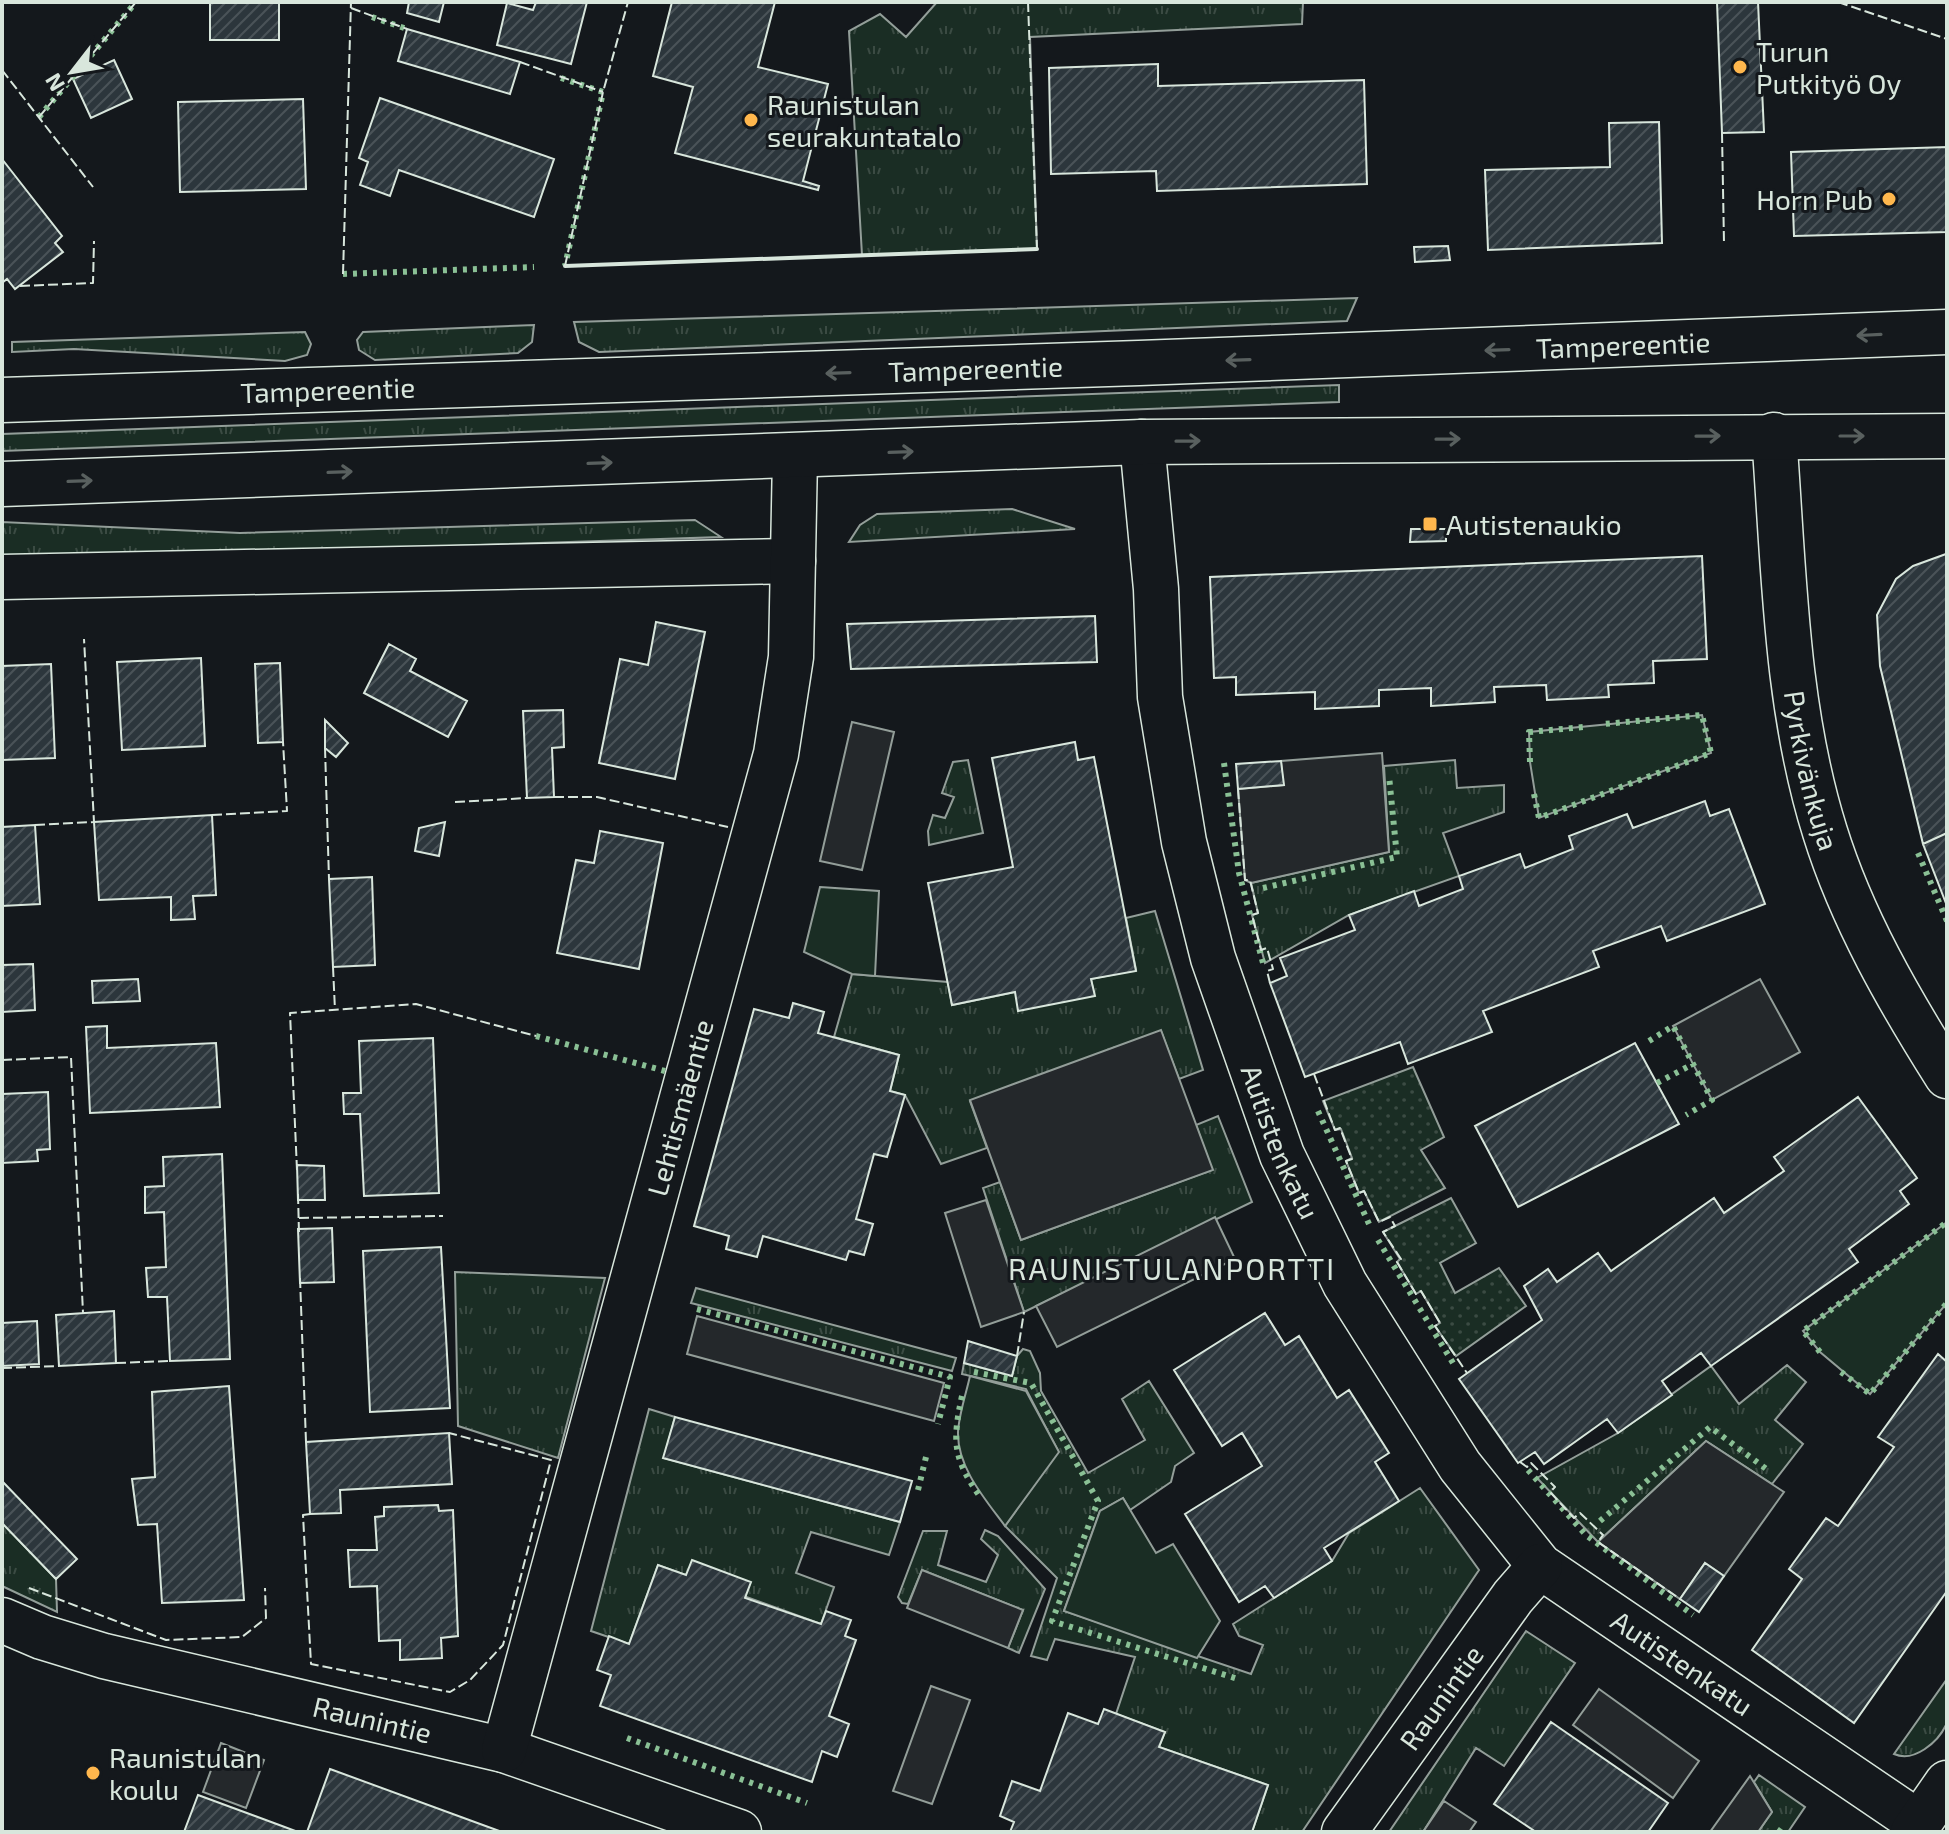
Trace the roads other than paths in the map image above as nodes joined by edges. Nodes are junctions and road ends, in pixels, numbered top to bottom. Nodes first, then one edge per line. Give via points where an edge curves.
1 (1947, 332) edge
2 (2, 400) edge
3 (1774, 435) junction
4 (1947, 436) edge
5 (1142, 442) junction
6 (795, 457) junction
7 (2, 484) edge
8 (793, 561) junction
9 (2, 577) edge
10 (1947, 1076) edge
11 (1540, 1566) junction
12 (2, 1620) edge
13 (504, 1750) junction
14 (1947, 1783) edge
15 (1916, 1827) edge
16 (739, 1832) edge
17 (1344, 1832) edge

1 -> 2 main road, Tampereentie
3 -> 4 main road
5 -> 3 main road
3 - 10 main road, Pyrkivänkuja via 1795,690 1821,820 1851,903
6 -> 5 main road
5 - 11 main road, Autistenkatu via 1166,744 1213,958 1253,1075 1282,1155 1345,1284 1460,1466
7 -> 6 main road
6 - 8 main road, Lehtismäentie
8 - 9 main road
8 - 13 main road, Lehtismäentie via 791,657 776,754
11 - 15 main road, Autistenkatu
11 - 17 main road, Raunintie
12 - 13 main road, Raunintie via 104,1656
13 - 16 main road, Raunintie
14 - 15 main road

